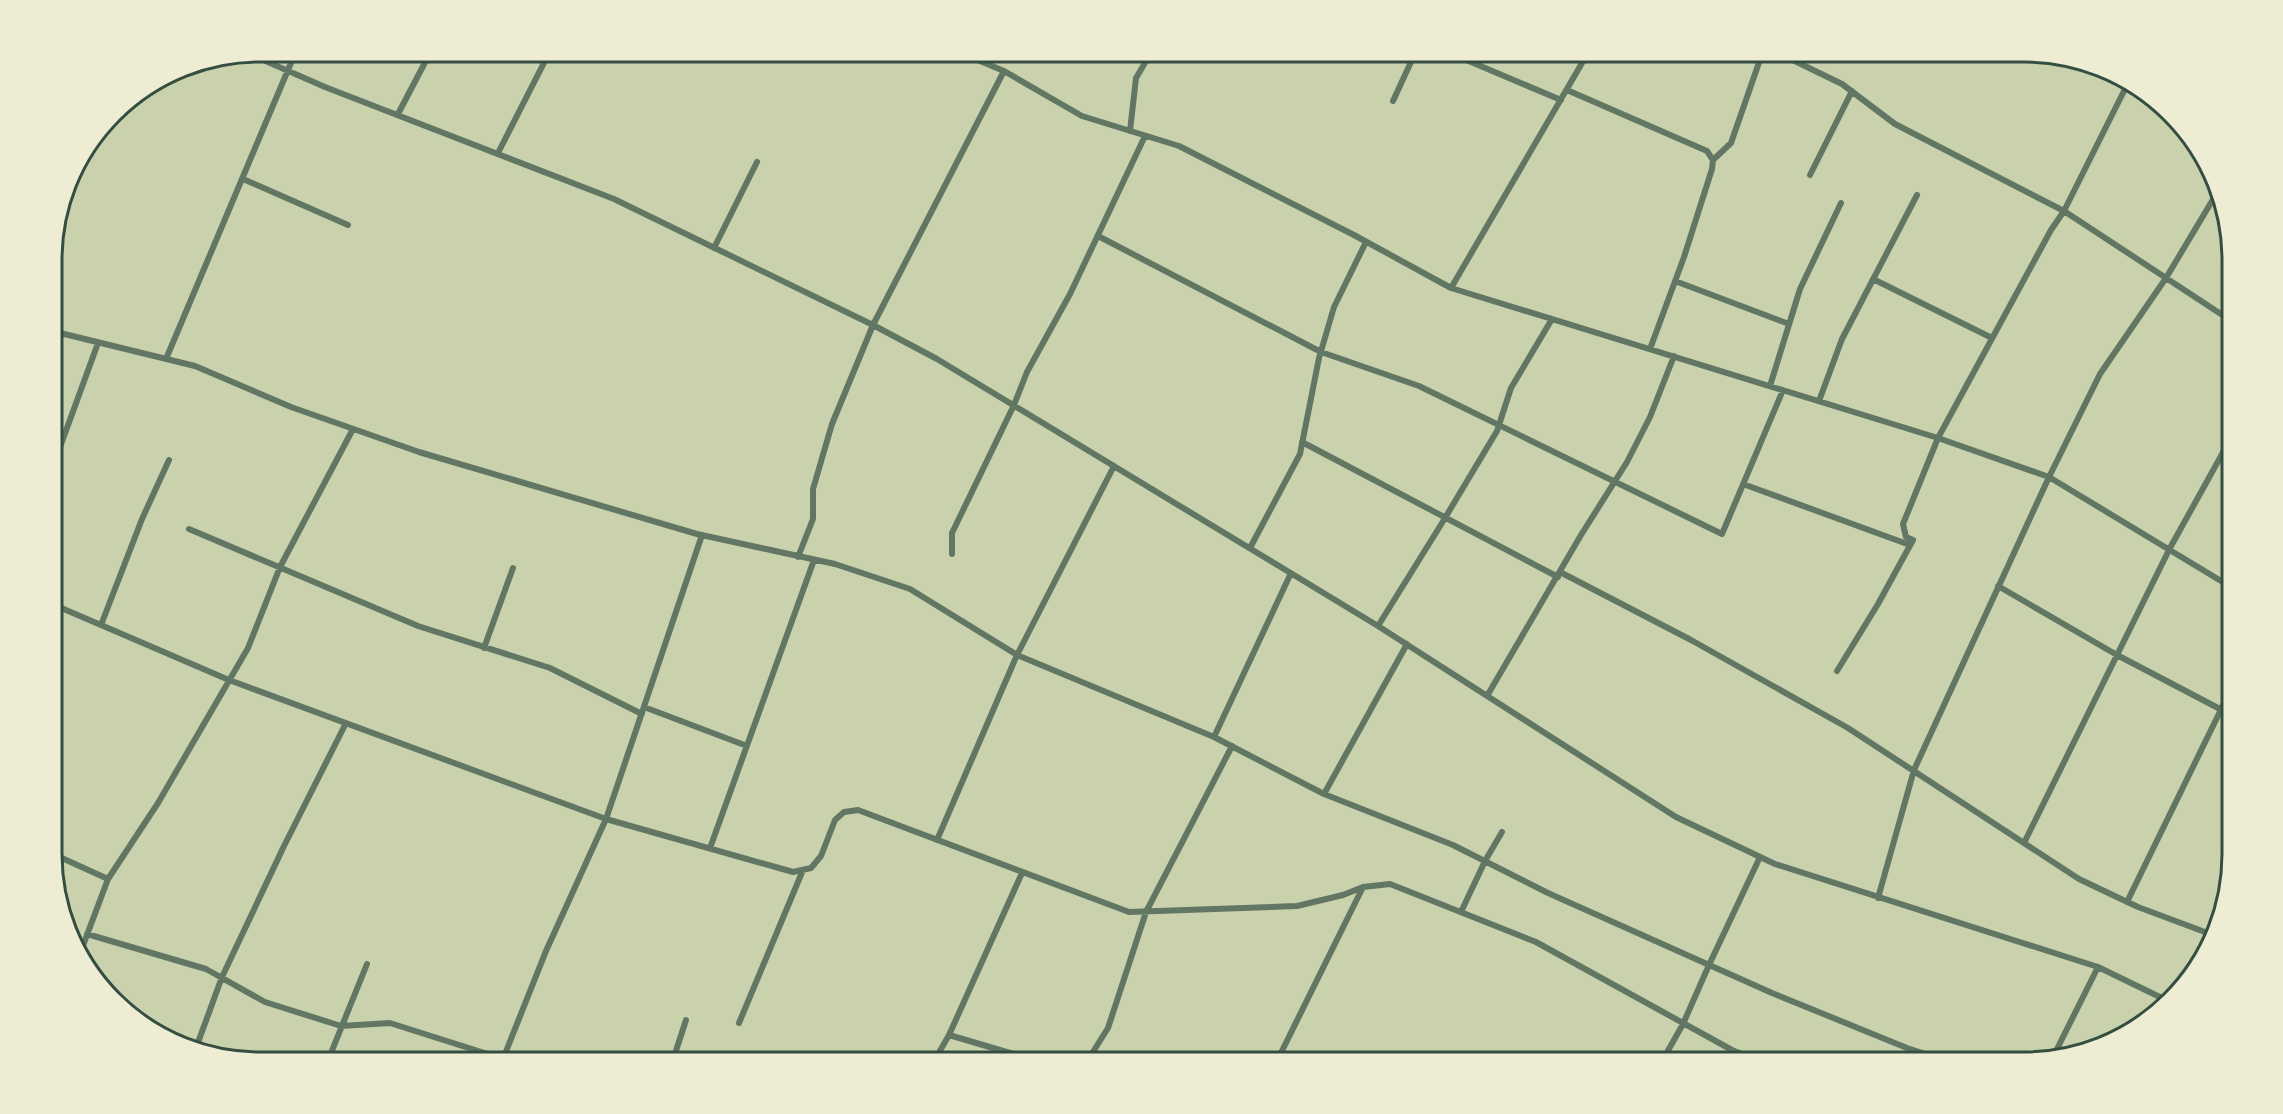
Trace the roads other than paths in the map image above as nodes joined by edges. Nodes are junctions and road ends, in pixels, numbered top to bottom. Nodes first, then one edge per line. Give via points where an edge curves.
1 (269, 62) edge
2 (291, 62) edge
3 (424, 62) edge
4 (544, 62) edge
5 (982, 62) edge
6 (1145, 62) edge
7 (1411, 62) edge
8 (1471, 62) edge
9 (1583, 62) edge
10 (1759, 62) edge
11 (1797, 62) edge
12 (287, 70) junction
13 (1004, 71) junction
14 (1567, 90) junction
15 (2125, 90) edge
16 (1852, 92) junction
17 (1561, 100) junction
18 (1393, 101) dead end
19 (398, 114) junction
20 (1130, 131) junction
21 (1145, 136) junction
22 (498, 153) junction
23 (1713, 160) junction
24 (757, 162) dead end
25 (1810, 175) dead end
26 (243, 179) junction
27 (1917, 195) dead end
28 (2212, 201) edge
29 (1841, 203) dead end
30 (2064, 211) junction
31 (348, 225) dead end
32 (1098, 236) junction
33 (1366, 242) junction
34 (714, 248) junction
35 (2166, 278) junction
36 (1873, 279) junction
37 (1675, 281) junction
38 (1451, 288) junction
39 (2222, 315) edge
40 (1552, 319) junction
41 (1789, 324) junction
42 (873, 325) junction
43 (62, 334) edge
44 (1992, 338) junction
45 (98, 343) junction
46 (1650, 349) junction
47 (1321, 352) junction
48 (1674, 356) junction
49 (166, 359) junction
50 (1770, 386) junction
51 (1783, 390) junction
52 (1819, 401) junction
53 (1014, 405) junction
54 (1499, 424) junction
55 (352, 429) junction
56 (1938, 438) junction
57 (62, 442) edge
58 (1302, 442) junction
59 (2222, 454) edge
60 (169, 460) dead end
61 (1114, 466) junction
62 (2049, 477) junction
63 (1615, 481) junction
64 (1743, 484) junction
65 (1446, 518) junction
66 (189, 529) dead end
67 (702, 535) junction
68 (1910, 545) junction
69 (1250, 548) junction
70 (2169, 548) junction
71 (952, 554) dead end
72 (798, 557) junction
73 (814, 560) junction
74 (280, 567) junction
75 (513, 568) dead end
76 (1291, 573) junction
77 (1559, 575) junction
78 (2222, 580) edge
79 (1998, 586) junction
80 (62, 608) edge
81 (101, 625) junction
82 (1378, 626) junction
83 (1407, 644) junction
84 (484, 648) junction
85 (1017, 655) junction
86 (2117, 655) junction
87 (1837, 671) dead end
88 (229, 680) junction
89 (1487, 696) junction
90 (2222, 705) edge
91 (2220, 709) junction
92 (643, 710) junction
93 (346, 723) junction
94 (1214, 737) junction
95 (747, 746) junction
96 (1232, 746) junction
97 (1914, 770) junction
98 (1324, 794) junction
99 (606, 819) junction
100 (1502, 832) dead end
101 (937, 840) junction
102 (2024, 843) junction
103 (710, 848) junction
104 (1760, 857) junction
105 (62, 858) edge
106 (1485, 861) junction
107 (803, 870) junction
108 (1022, 873) junction
109 (108, 879) junction
110 (1363, 886) junction
111 (1878, 898) junction
112 (2127, 902) junction
113 (1146, 912) junction
114 (1461, 912) junction
115 (2205, 932) edge
116 (87, 934) junction
117 (83, 943) edge
118 (367, 964) dead end
119 (1708, 965) junction
120 (2097, 967) junction
121 (222, 977) junction
122 (2160, 997) edge
123 (686, 1020) dead end
124 (739, 1023) dead end
125 (1683, 1024) junction
126 (341, 1026) junction
127 (949, 1035) junction
128 (198, 1042) edge
129 (2057, 1050) edge
130 (331, 1052) edge
131 (481, 1052) edge
132 (506, 1052) edge
133 (676, 1052) edge
134 (939, 1052) edge
135 (1007, 1052) edge
136 (1093, 1052) edge
137 (1281, 1052) edge
138 (1667, 1052) edge
139 (1737, 1052) edge
140 (1919, 1052) edge

1 - 12 street
2 - 12 street
3 - 19 street
4 - 22 street
5 - 13 street
6 - 20 street via 1136,78
7 - 18 street
8 - 17 street
9 - 14 street
10 - 23 street via 1731,142
11 - 16 street
12 - 19 street
12 - 26 street
13 - 20 street via 1082,116
13 - 42 street
14 - 17 street
14 - 23 street via 1707,151
15 - 30 street
16 - 25 street
16 - 30 street via 1895,124
17 - 38 street
19 - 22 street
20 - 21 street
21 - 32 street
21 - 33 street via 1179,146
22 - 34 street via 614,198
23 - 37 street
24 - 34 street
26 - 31 street
26 - 49 street
27 - 36 street
28 - 35 street
29 - 41 street via 1800,289
30 - 35 street
30 - 44 street
32 - 47 street
32 - 53 street via 1027,372
33 - 38 street
33 - 47 street via 1334,307
34 - 42 street
35 - 39 street
35 - 62 street via 2100,374
36 - 44 street
36 - 52 street via 1842,339
37 - 41 street
37 - 46 street
38 - 40 street
40 - 46 street
40 - 54 street via 1511,388
41 - 50 street
42 - 53 street
42 - 72 street via 832,424 813,489 813,519
43 - 45 street
44 - 56 street
45 - 49 street
45 - 57 street
46 - 48 street
47 - 54 street via 1419,386
47 - 58 street
48 - 50 street
48 - 63 street via 1650,417
49 - 55 street via 195,366
50 - 51 street
51 - 52 street
51 - 64 street
52 - 56 street
53 - 61 street
53 - 71 street via 952,533
54 - 63 street
54 - 65 street
55 - 67 street
55 - 74 street
56 - 62 street
56 - 68 street via 1903,524 1906,537 1913,540
58 - 65 street
58 - 69 street via 1300,454
59 - 70 street
60 - 81 street via 141,519
61 - 69 street
61 - 85 street
62 - 70 street
62 - 79 street
63 - 64 street via 1722,534
63 - 77 street
64 - 68 street
65 - 77 street
65 - 82 street
66 - 74 street
67 - 72 street
67 - 92 street
68 - 87 street
69 - 76 street
70 - 78 street
70 - 86 street
72 - 73 street
73 - 85 street via 910,589
73 - 95 street
74 - 84 street via 418,626
74 - 88 street via 248,648
75 - 84 street
76 - 82 street
76 - 94 street
77 - 89 street
77 - 97 street via 1712,652
79 - 86 street
79 - 97 street
80 - 81 street
81 - 88 street
82 - 83 street
83 - 89 street
83 - 98 street
84 - 92 street via 550,668
85 - 94 street
85 - 101 street
86 - 91 street
86 - 102 street
88 - 93 street
88 - 109 street via 158,803
89 - 104 street via 1676,817
90 - 91 street
91 - 112 street
92 - 95 street
92 - 99 street
93 - 99 street
93 - 121 street
94 - 96 street
95 - 103 street
96 - 98 street
96 - 113 street
97 - 102 street
97 - 111 street
98 - 106 street
99 - 103 street
99 - 132 street
100 - 106 street
101 - 107 street via 858,810 844,812 835,820 820,856 811,868
101 - 108 street
102 - 112 street via 2079,879
103 - 107 street via 793,872
104 - 111 street
104 - 119 street
105 - 109 street
106 - 114 street
106 - 119 street
107 - 124 street
108 - 113 street via 1129,912
108 - 127 street
109 - 116 street
110 - 113 street via 1297,906
110 - 114 street via 1390,884
110 - 137 street
111 - 120 street
112 - 115 street
113 - 136 street via 1108,1028
114 - 125 street via 1536,942
116 - 117 street
116 - 121 street
118 - 126 street
119 - 125 street
119 - 140 street
120 - 122 street
120 - 129 street
121 - 126 street via 265,1002
121 - 128 street
123 - 133 street
125 - 138 street
125 - 139 street
126 - 130 street
126 - 131 street via 390,1023
127 - 134 street
127 - 135 street

